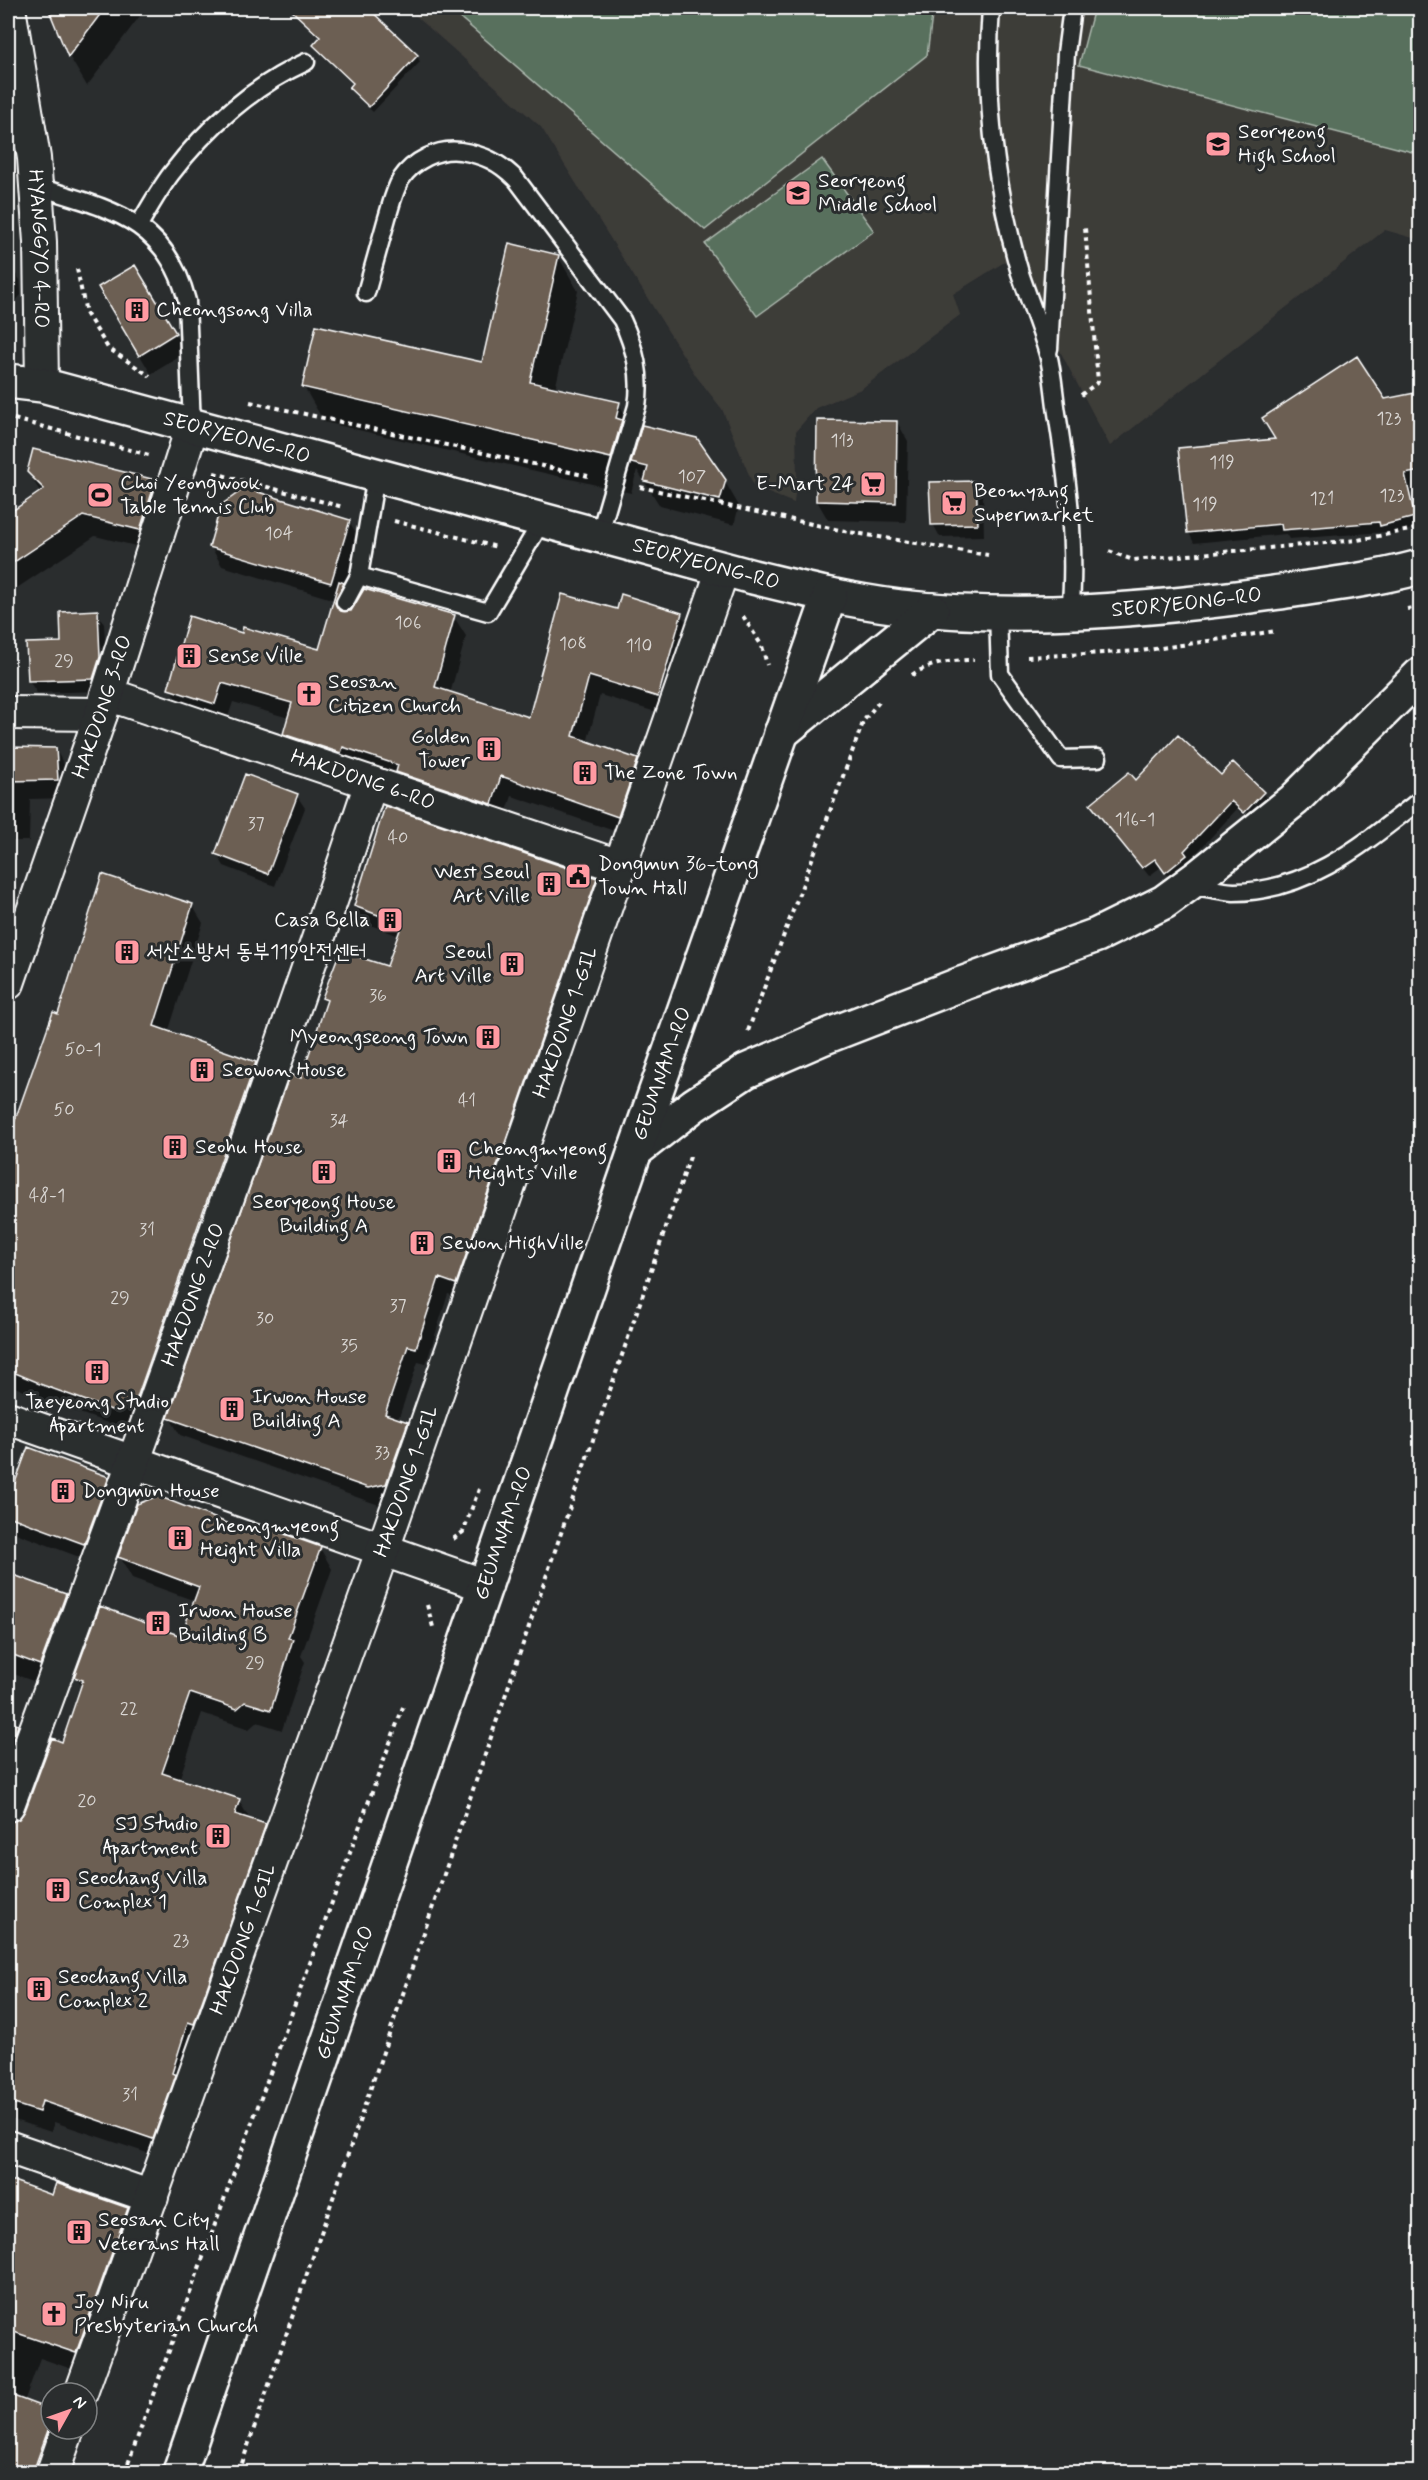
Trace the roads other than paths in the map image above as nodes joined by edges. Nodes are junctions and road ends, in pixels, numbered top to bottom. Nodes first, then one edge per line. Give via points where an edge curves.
1 (9, 8) edge
2 (991, 8) edge
3 (1072, 8) edge
4 (306, 62) dead end
5 (36, 186) junction
6 (139, 225) junction
7 (366, 293) dead end
8 (1048, 356) junction
9 (8, 381) edge
10 (42, 385) junction
11 (192, 427) junction
12 (376, 476) junction
13 (542, 521) junction
14 (599, 536) junction
15 (1420, 567) edge
16 (723, 569) junction
17 (359, 576) junction
18 (830, 595) junction
19 (345, 602) dead end
20 (932, 610) junction
21 (1070, 612) junction
22 (998, 613) junction
23 (1420, 675) edge
24 (104, 704) junction
25 (8, 713) edge
26 (779, 734) junction
27 (1098, 758) dead end
28 (371, 783) junction
29 (1420, 800) edge
30 (620, 866) junction
31 (1187, 885) junction
32 (8, 983) edge
33 (635, 1151) junction
34 (8, 1418) edge
35 (135, 1462) junction
36 (382, 1550) junction
37 (486, 1586) junction
38 (8, 1805) edge
39 (8, 2147) edge
40 (152, 2197) junction
41 (85, 2381) edge
42 (65, 2441) edge
43 (53, 2472) edge
44 (180, 2472) edge

1 - 5 street, HYANGGYO 4-RO
2 - 8 lane via 988,77 1000,186 1020,271
3 - 8 lane
4 - 6 lane via 280,73 215,126 171,174
5 - 6 lane via 101,206
5 - 10 street, HYANGGYO 4-RO
6 - 11 lane via 166,253 182,283 189,323
7 - 14 lane via 396,190 407,171 428,157 454,151 494,160 516,179 622,320 637,360 639,394
8 - 21 lane via 1062,446 1074,579
9 - 10 street, SEORYEONG-RO
10 - 11 street, SEORYEONG-RO
11 - 12 street, SEORYEONG-RO
11 - 24 street, HAKDONG 3-RO
12 - 13 street, SEORYEONG-RO
12 - 17 lane
13 - 14 street, SEORYEONG-RO
13 - 17 lane via 488,612
14 - 16 street, SEORYEONG-RO
15 - 21 street, SEORYEONG-RO via 1238,598
16 - 18 street, SEORYEONG-RO
16 - 30 street, HAKDONG 1-GIL
17 - 19 lane
18 - 20 street, SEORYEONG-RO
18 - 26 street, GEUMNAM-RO
20 - 22 street, SEORYEONG-RO
20 - 26 street
21 - 22 street, SEORYEONG-RO
22 - 27 lane via 1000,674 1061,759
23 - 31 street via 1294,800
24 - 25 street, HAKDONG 6-RO
24 - 28 street, HAKDONG 6-RO
24 - 32 street, HAKDONG 3-RO
26 - 33 street, GEUMNAM-RO
28 - 30 street, HAKDONG 6-RO
28 - 35 street, HAKDONG 2-RO
29 - 31 lane via 1347,855 1302,880 1232,892
30 - 36 street, HAKDONG 1-GIL
31 - 33 street via 1156,907 1097,935 822,1038 746,1071
33 - 37 street, GEUMNAM-RO
34 - 35 street
35 - 36 street
35 - 38 street, HAKDONG 2-RO
36 - 37 street
36 - 40 street, HAKDONG 1-GIL
37 - 44 street, GEUMNAM-RO
39 - 40 street
40 - 41 street, HAKDONG 1-GIL
42 - 43 street

